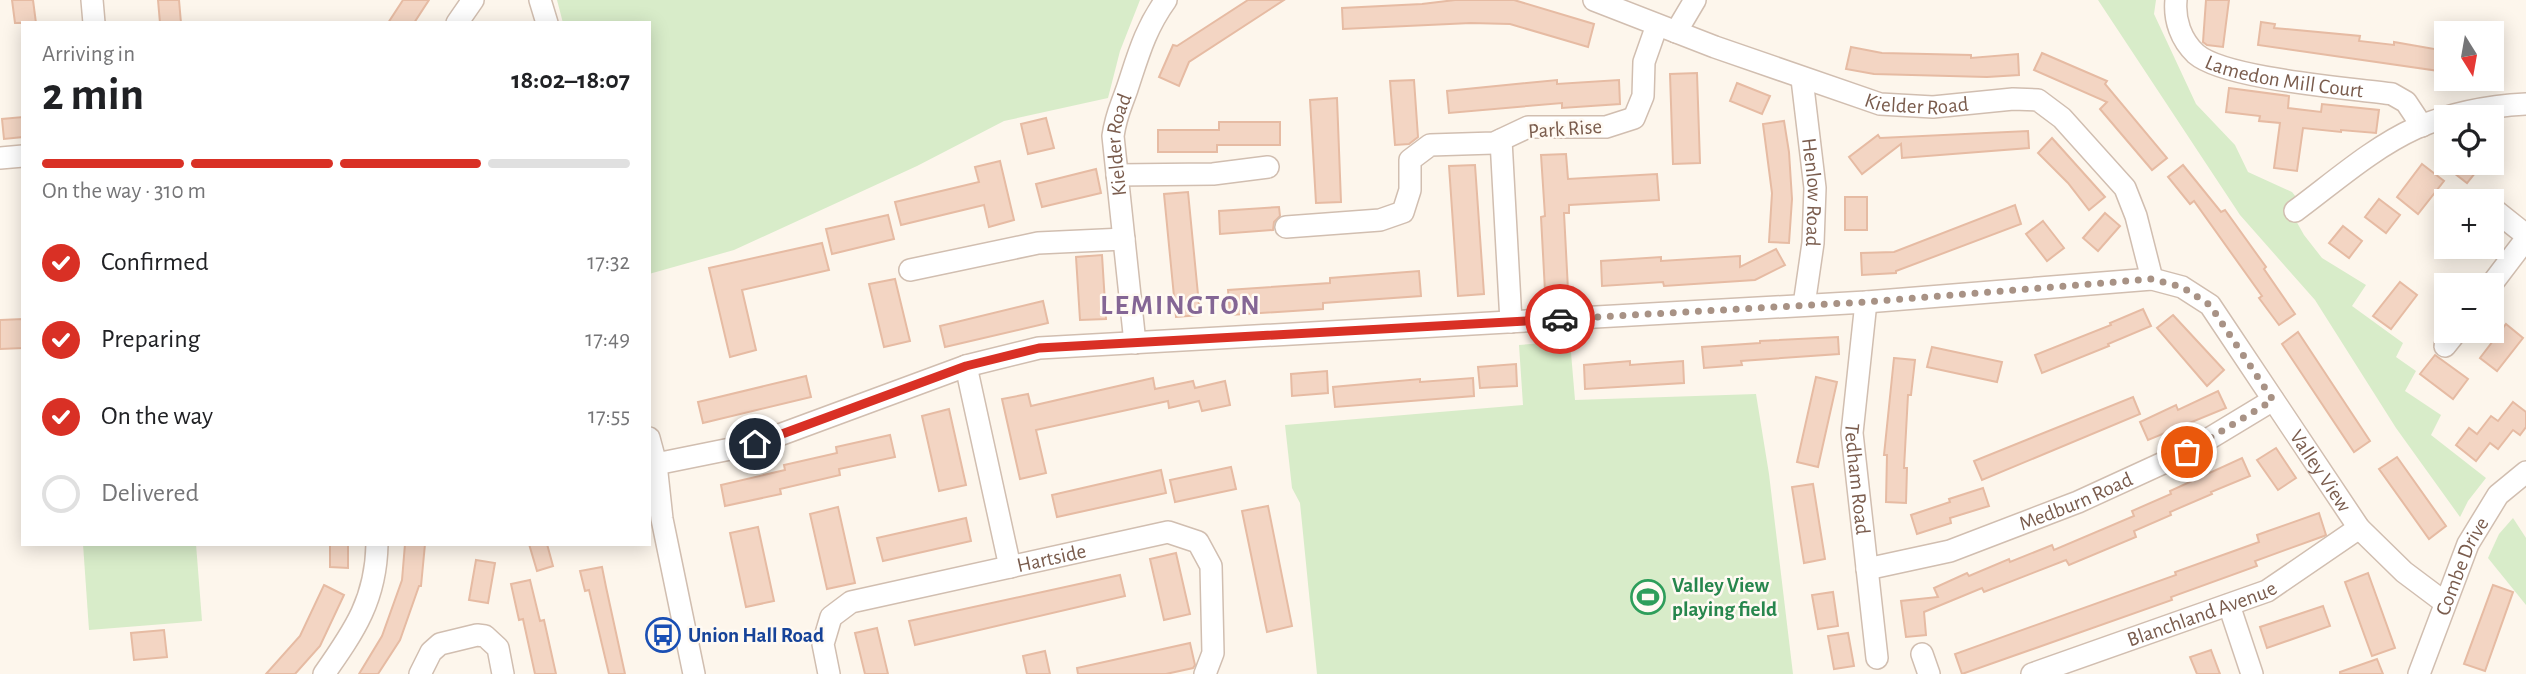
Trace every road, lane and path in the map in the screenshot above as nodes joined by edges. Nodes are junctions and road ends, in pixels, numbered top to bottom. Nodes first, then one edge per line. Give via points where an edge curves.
1 (92, 0) edge
2 (473, 0) edge
3 (540, 0) edge
4 (1166, 0) edge
5 (1594, 0) edge
6 (1695, 0) edge
7 (2176, 0) edge
8 (94, 21) edge
9 (458, 21) edge
10 (546, 21) edge
11 (1666, 28) junction
12 (1802, 79) junction
13 (2526, 104) edge
14 (2422, 126) junction
15 (1501, 140) junction
16 (21, 156) edge
17 (0, 158) edge
18 (1268, 167) dead end
19 (1117, 175) junction
20 (2295, 211) dead end
21 (2504, 219) edge
22 (1286, 227) dead end
23 (2526, 237) edge
24 (1124, 239) junction
25 (909, 270) dead end
26 (2500, 273) edge
27 (2152, 279) junction
28 (1866, 302) junction
29 (1804, 305) junction
30 (1511, 321) junction
31 (1135, 343) junction
32 (966, 366) junction
33 (2273, 400) junction
34 (651, 445) edge
35 (656, 464) junction
36 (2526, 472) edge
37 (2358, 528) junction
38 (377, 546) edge
39 (1010, 567) junction
40 (1867, 569) junction
41 (2445, 602) junction
42 (2230, 605) junction
43 (1877, 658) dead end
44 (2066, 668) edge
45 (324, 674) edge
46 (420, 674) edge
47 (503, 674) edge
48 (694, 674) edge
49 (829, 674) edge
50 (1205, 674) edge
51 (2032, 674) edge
52 (2252, 674) edge
53 (2419, 674) edge

1 - 8 street
2 - 9 street
3 - 10 street
4 - 19 street, Kielder Road via 1139,47 1116,115
5 - 11 street, Kielder Road
6 - 11 street
7 - 14 street, Lamedon Mill Court via 2183,39 2196,55 2216,66 2392,94 2406,103
11 - 12 street, Kielder Road
11 - 15 street, Park Rise via 1644,62 1643,96 1634,118 1605,127 1528,127
12 - 27 street, Kielder Road via 1880,104 1933,107 2038,100 2062,118 2125,188
12 - 29 street, Henlow Road via 1815,188
13 - 14 street via 2492,106
14 - 20 street via 2386,145
15 - 22 street, Park Rise via 1430,145 1410,160 1410,190 1403,212 1380,220
15 - 30 street
16 - 17 street
18 - 19 street via 1213,174
19 - 24 street, Kielder Road
21 - 23 street
23 - 26 street
24 - 25 street via 1038,243
24 - 31 street, Kielder Road
27 - 28 street, Valley View
27 - 33 street, Valley View via 2182,287 2210,305
28 - 29 street, Valley View
28 - 40 street, Tedham Road via 1852,433
29 - 30 street, Valley View
30 - 31 street, Valley View
31 - 32 street, Valley View via 1039,348
32 - 35 street, Valley View via 755,444
32 - 39 street
33 - 37 street, Valley View
33 - 40 street, Medburn Road via 2187,452 2078,502 1950,551
34 - 35 street
35 - 48 street via 662,519
36 - 41 street, Combe Drive via 2498,495 2468,544
37 - 41 street, Valley View via 2404,572
37 - 42 street, Blanchland Avenue via 2267,592
38 - 45 street via 377,569 368,604
39 - 49 street, Hartside via 851,602 831,617 823,644
39 - 50 street, Hartside via 1168,532 1198,542 1211,566 1213,653
40 - 43 street, Tedham Road
41 - 53 street, Combe Drive
42 - 44 street, Blanchland Avenue
42 - 52 street
44 - 51 street, Blanchland Avenue
46 - 47 street via 440,644 477,635 498,648

